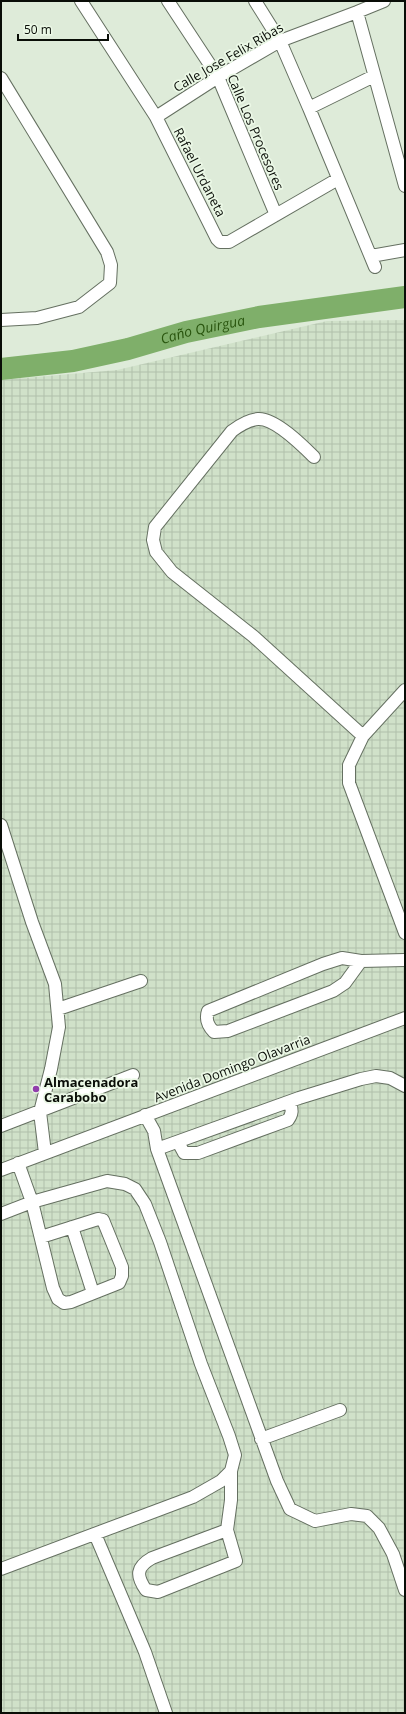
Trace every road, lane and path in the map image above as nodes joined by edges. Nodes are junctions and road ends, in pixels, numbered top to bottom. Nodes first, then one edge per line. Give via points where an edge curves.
1 (81, 1) edge
2 (168, 1) edge
3 (255, 1) edge
4 (384, 1) edge
5 (358, 12) junction
6 (280, 41) junction
7 (374, 76) junction
8 (218, 77) junction
9 (1, 78) edge
10 (309, 108) junction
11 (156, 117) junction
12 (338, 179) junction
13 (405, 186) edge
14 (276, 215) junction
15 (405, 250) edge
16 (1, 320) edge
17 (314, 457) dead end
18 (405, 690) edge
19 (363, 736) junction
20 (1, 825) edge
21 (405, 933) edge
22 (405, 960) edge
23 (361, 961) junction
24 (141, 982) dead end
25 (58, 1009) junction
26 (405, 1018) edge
27 (133, 1075) dead end
28 (405, 1086) edge
29 (290, 1102) junction
30 (40, 1112) junction
31 (145, 1115) junction
32 (1, 1126) edge
33 (178, 1142) junction
34 (158, 1149) junction
35 (45, 1153) junction
36 (18, 1164) junction
37 (1, 1170) edge
38 (32, 1202) junction
39 (1, 1214) edge
40 (72, 1227) junction
41 (41, 1237) junction
42 (93, 1293) junction
43 (340, 1410) dead end
44 (261, 1439) junction
45 (231, 1470) junction
46 (228, 1530) junction
47 (95, 1534) junction
48 (1, 1569) edge
49 (405, 1590) edge
50 (166, 1713) edge

1 - 11 street, Rafael Urdaneta
2 - 8 street, Calle Los Procesores
3 - 6 street
4 - 5 street, Calle Jose Felix Ribas
5 - 6 street, Calle Jose Felix Ribas
5 - 7 street
6 - 8 street, Calle Jose Felix Ribas
6 - 10 street
7 - 10 street
7 - 13 street
8 - 11 street, Calle Jose Felix Ribas
8 - 14 street, Calle Los Procesores
9 - 16 street via 106,252 111,266 110,282 79,306 37,318
10 - 12 street
11 - 14 street, Rafael Urdaneta via 220,242 229,242
12 - 14 street, Rafael Urdaneta
12 - 15 street via 373,262
17 - 19 street via 302,444 272,423 259,419 241,424 232,431 155,527 153,540 156,552 172,572 253,636
18 - 19 street
19 - 21 street via 350,765 349,783
20 - 25 street via 55,984
22 - 23 street
23 - 23 street via 342,958 323,964 208,1011 209,1028 214,1032 228,1031 333,991 345,983
24 - 25 street
25 - 30 street via 56,1046
26 - 31 street, Avenida Domingo Olavarria
27 - 30 street
28 - 29 street via 390,1078 376,1076 336,1086
29 - 33 street
29 - 33 street via 292,1115 288,1120 198,1153 184,1153
30 - 32 street
30 - 35 street
31 - 34 street via 154,1131
31 - 35 street, Avenida Domingo Olavarria
33 - 34 street
34 - 44 street
35 - 36 street, Avenida Domingo Olavarria
36 - 37 street, Avenida Domingo Olavarria
36 - 38 street
38 - 39 street
38 - 41 street
38 - 45 street via 107,1181 125,1184 135,1189 145,1204 160,1242 201,1364 229,1436 235,1455
40 - 41 street
40 - 42 street
40 - 42 street via 98,1219 103,1220 122,1267 122,1276 118,1283
41 - 42 street via 58,1299 64,1303 71,1302
43 - 44 street
44 - 49 street via 290,1509 315,1521 351,1514 366,1516 379,1528 393,1554
45 - 46 street
45 - 47 street via 221,1482 193,1497
46 - 46 street via 142,1563 140,1582 146,1590 158,1592 236,1561
47 - 48 street
47 - 50 street via 145,1652

